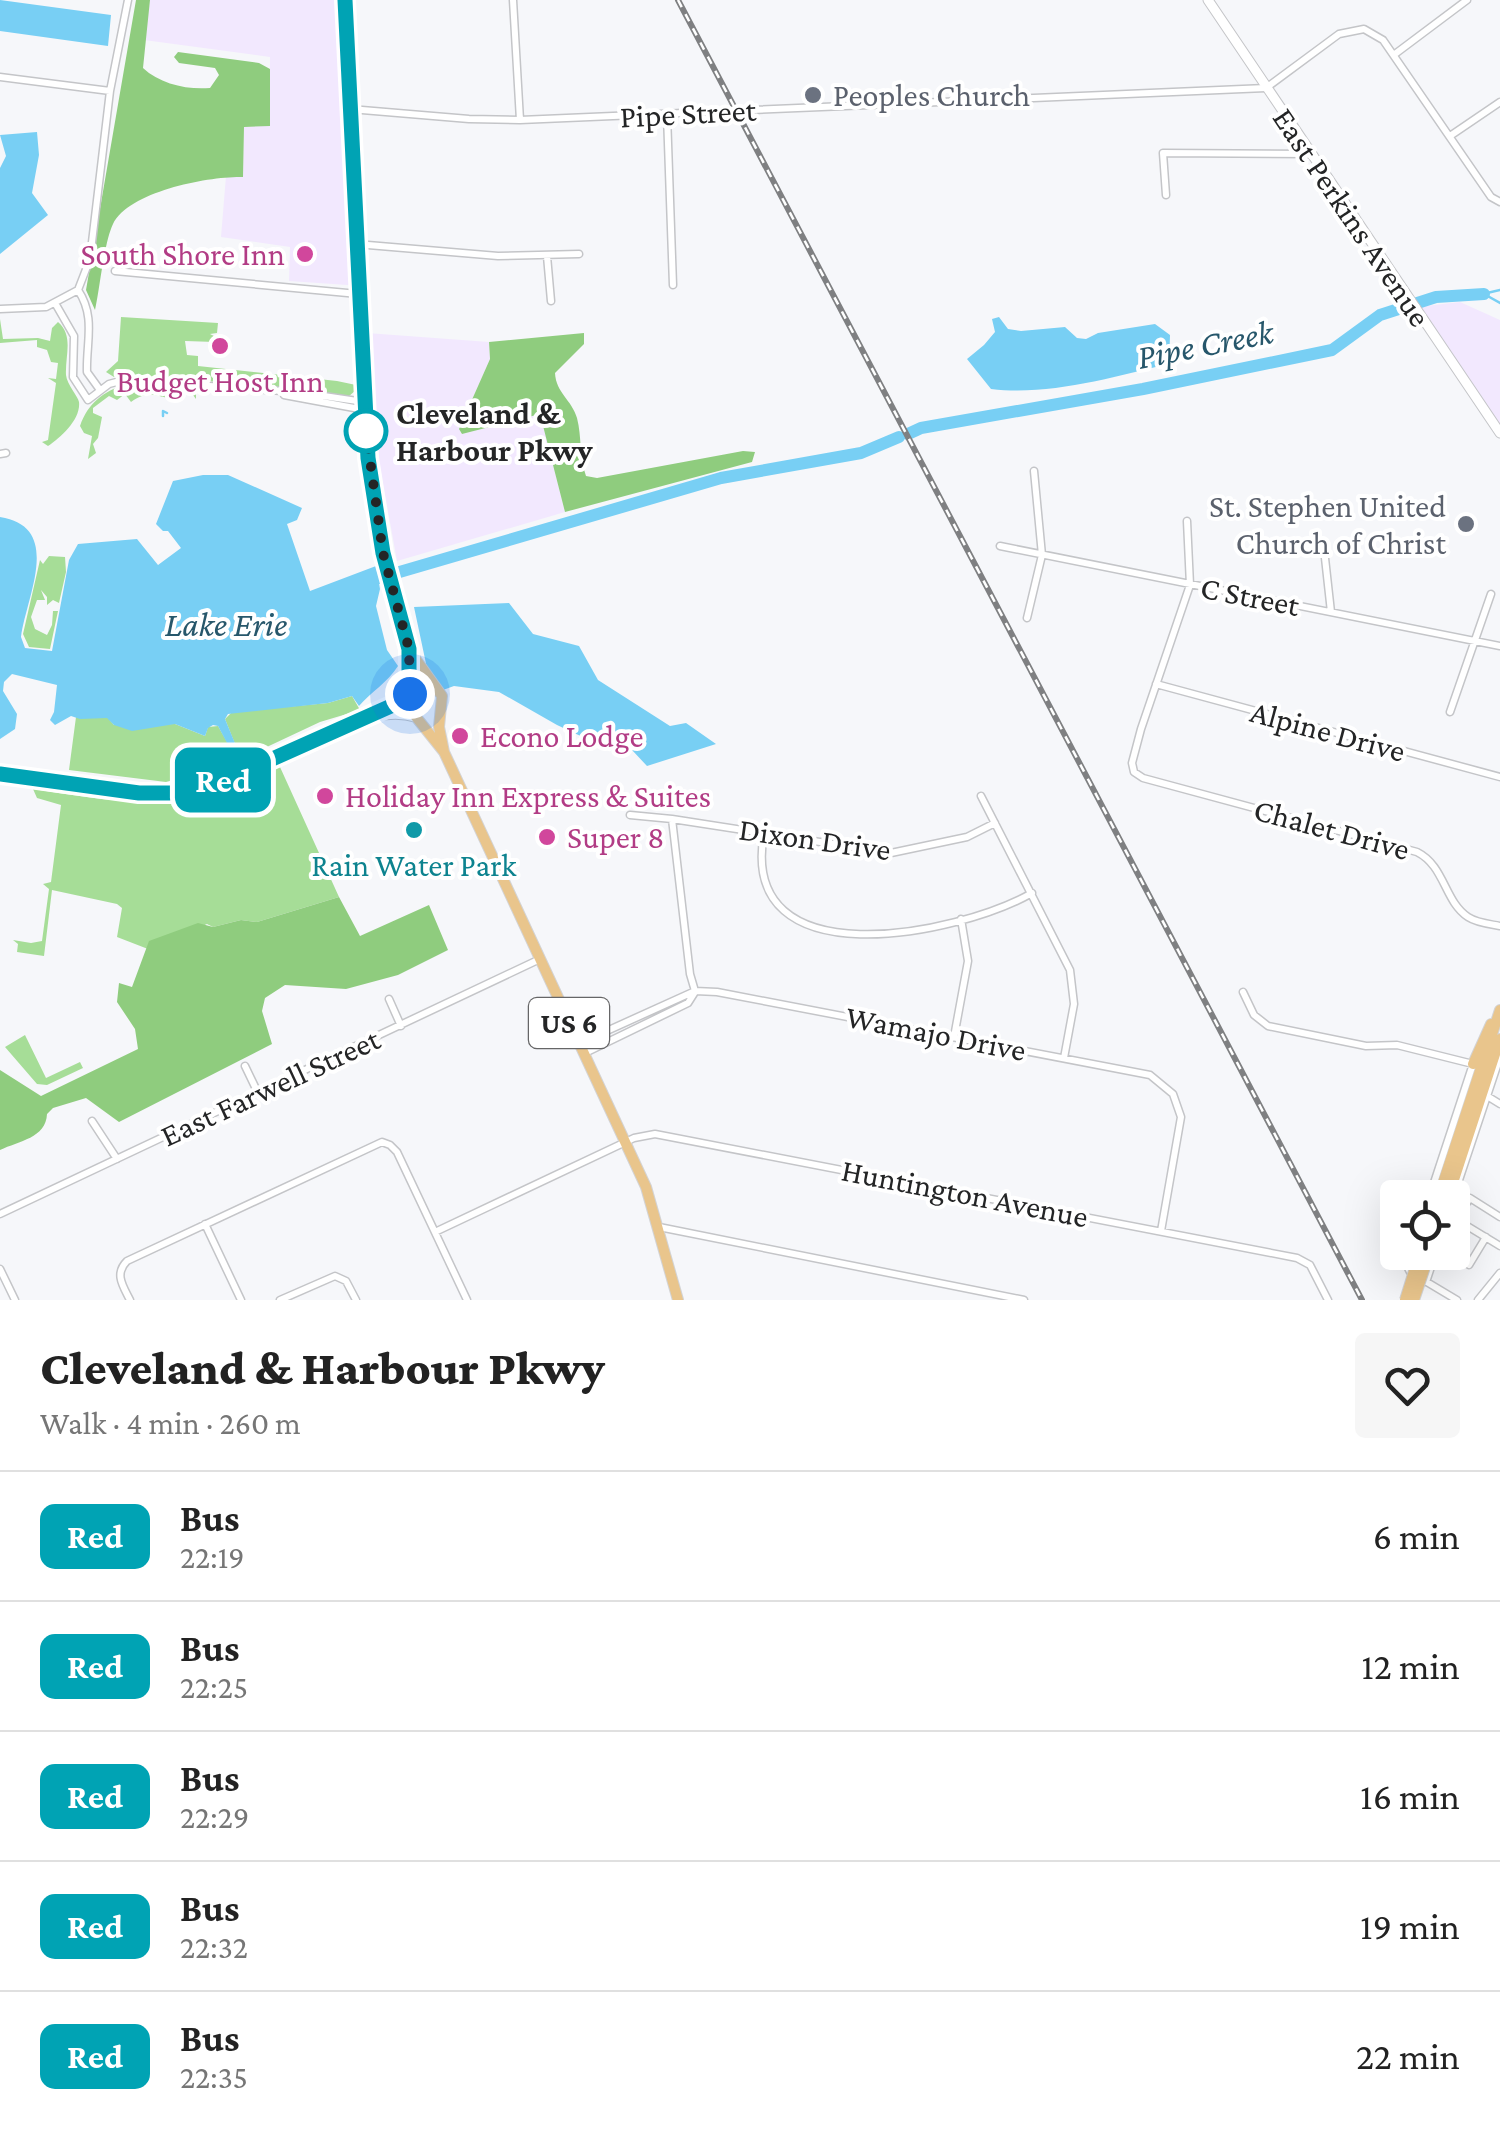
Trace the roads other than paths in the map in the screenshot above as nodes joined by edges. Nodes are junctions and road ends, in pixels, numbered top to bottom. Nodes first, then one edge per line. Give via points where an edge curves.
1 (128, 0) edge
2 (345, 0) edge
3 (513, 0) edge
4 (1208, 0) edge
5 (1467, 0) edge
6 (1394, 54) junction
7 (0, 77) edge
8 (1266, 88) junction
9 (110, 90) junction
10 (1500, 102) edge
11 (350, 108) junction
12 (668, 115) junction
13 (520, 120) junction
14 (1450, 136) junction
15 (1310, 154) junction
16 (1166, 195) dead end
17 (1500, 202) edge
18 (356, 244) junction
19 (579, 254) dead end
20 (548, 256) junction
21 (115, 271) dead end
22 (672, 285) dead end
23 (78, 290) junction
24 (358, 294) junction
25 (551, 302) dead end
26 (55, 303) junction
27 (0, 308) edge
28 (100, 390) junction
29 (364, 406) junction
30 (1500, 433) edge
31 (1034, 471) dead end
32 (1187, 521) dead end
33 (1000, 546) dead end
34 (1324, 550) dead end
35 (1042, 555) junction
36 (1190, 585) junction
37 (1491, 594) dead end
38 (1331, 612) junction
39 (1027, 618) dead end
40 (1475, 641) junction
41 (1500, 646) edge
42 (409, 649) junction
43 (1156, 684) junction
44 (436, 690) junction
45 (410, 696) junction
46 (441, 712) junction
47 (1450, 712) dead end
48 (372, 717) junction
49 (417, 718) junction
50 (444, 752) junction
51 (0, 774) edge
52 (1500, 777) edge
53 (981, 796) dead end
54 (630, 815) dead end
55 (672, 818) junction
56 (995, 824) junction
57 (764, 833) junction
58 (1032, 893) junction
59 (961, 919) junction
60 (1500, 926) edge
61 (540, 959) junction
62 (696, 991) junction
63 (1243, 992) dead end
64 (389, 998) dead end
65 (1500, 1010) edge
66 (401, 1026) junction
67 (954, 1037) junction
68 (1500, 1039) edge
69 (580, 1049) junction
70 (1500, 1057) edge
71 (1064, 1058) junction
72 (1473, 1064) junction
73 (245, 1066) dead end
74 (258, 1093) junction
75 (1487, 1096) junction
76 (1500, 1104) edge
77 (92, 1121) dead end
78 (624, 1142) junction
79 (117, 1159) junction
80 (1434, 1180) edge
81 (1444, 1180) edge
82 (1456, 1180) edge
83 (1457, 1180) edge
84 (1470, 1198) edge
85 (0, 1214) edge
86 (1500, 1217) edge
87 (205, 1224) junction
88 (659, 1227) junction
89 (1470, 1228) edge
90 (1161, 1231) junction
91 (435, 1232) junction
92 (1486, 1237) junction
93 (1500, 1246) edge
94 (1470, 1263) edge
95 (0, 1269) edge
96 (1411, 1270) edge
97 (1414, 1270) edge
98 (1426, 1270) edge
99 (1429, 1270) edge
100 (1500, 1272) edge
101 (1426, 1282) junction
102 (15, 1300) edge
103 (130, 1300) edge
104 (241, 1300) edge
105 (280, 1300) edge
106 (356, 1300) edge
107 (466, 1300) edge
108 (678, 1300) edge
109 (1024, 1300) edge
110 (1328, 1300) edge
111 (1405, 1300) edge
112 (1414, 1300) edge
113 (1457, 1300) edge
114 (1478, 1300) edge

1 - 9 street
2 - 11 main road
3 - 13 street
4 - 8 main road, East Perkins Avenue
5 - 6 street
6 - 8 street via 1372,30 1349,30
6 - 14 street
7 - 9 street
8 - 12 street, Pipe Street
8 - 15 main road, East Perkins Avenue
9 - 23 street via 90,259
10 - 14 street
11 - 13 street, Pipe Street
11 - 18 main road
12 - 13 street, Pipe Street
12 - 22 street
14 - 17 street
15 - 16 street via 1163,153
15 - 30 main road, East Perkins Avenue
18 - 20 street
18 - 24 main road
19 - 20 street
20 - 25 street
21 - 24 street
23 - 26 street
23 - 28 street via 91,322 87,372
24 - 29 main road
26 - 27 street
26 - 28 street via 74,336 73,377 88,400
28 - 29 street via 146,380
29 - 42 main road via 383,553
31 - 35 street
32 - 36 street
33 - 35 street, C Street
34 - 38 street
35 - 36 street, C Street
35 - 39 street
36 - 38 street, C Street
36 - 43 street
37 - 40 street
38 - 40 street, C Street
40 - 41 street, C Street
40 - 47 street
42 - 44 main road
42 - 45 main road
43 - 52 street, Alpine Drive
43 - 60 street, Chalet Drive via 1132,759 1134,772 1417,852 1437,867 1463,913
44 - 45 main road via 424,686
44 - 46 main road
45 - 48 main road
45 - 49 main road
46 - 49 main road via 431,720
46 - 50 main road, US 6
48 - 49 main road
48 - 51 main road via 182,793
49 - 50 main road, US 6
50 - 61 main road, US 6
53 - 56 street
54 - 55 street, Dixon Drive
55 - 57 street, Dixon Drive
55 - 62 street
56 - 57 street, Dixon Drive via 895,854
56 - 58 street
57 - 59 street via 764,884 776,906 797,922 874,934
58 - 59 street
58 - 71 street via 1072,977
59 - 67 street via 968,961
61 - 66 street, East Farwell Street
61 - 69 main road, US 6
62 - 67 street, Wamajo Drive
62 - 69 street
63 - 72 street via 1257,1019 1273,1027
64 - 66 street
65 - 72 main road
65 - 81 main road
66 - 74 street, East Farwell Street
67 - 71 street, Wamajo Drive
68 - 82 main road
69 - 78 main road, US 6
70 - 75 street
71 - 90 street, Wamajo Drive via 1150,1075 1170,1090 1181,1124
72 - 80 street
73 - 74 street
74 - 79 street, East Farwell Street
75 - 76 street
75 - 83 street
77 - 79 street
78 - 88 main road, US 6
78 - 90 street, Huntington Avenue via 646,1134 669,1136
78 - 91 street, Huntington Avenue
79 - 85 street, East Farwell Street
84 - 86 street
87 - 91 street via 375,1144 388,1144
87 - 103 street via 128,1260 120,1279
87 - 104 street
88 - 108 main road, US 6
88 - 109 street
89 - 92 street
90 - 110 street, Huntington Avenue via 1306,1261
91 - 107 street
92 - 93 street
92 - 94 street
95 - 102 street
96 - 101 street
97 - 111 main road, bridge
98 - 112 main road, bridge
99 - 101 street
100 - 114 street
101 - 113 street
105 - 106 street via 335,1276

